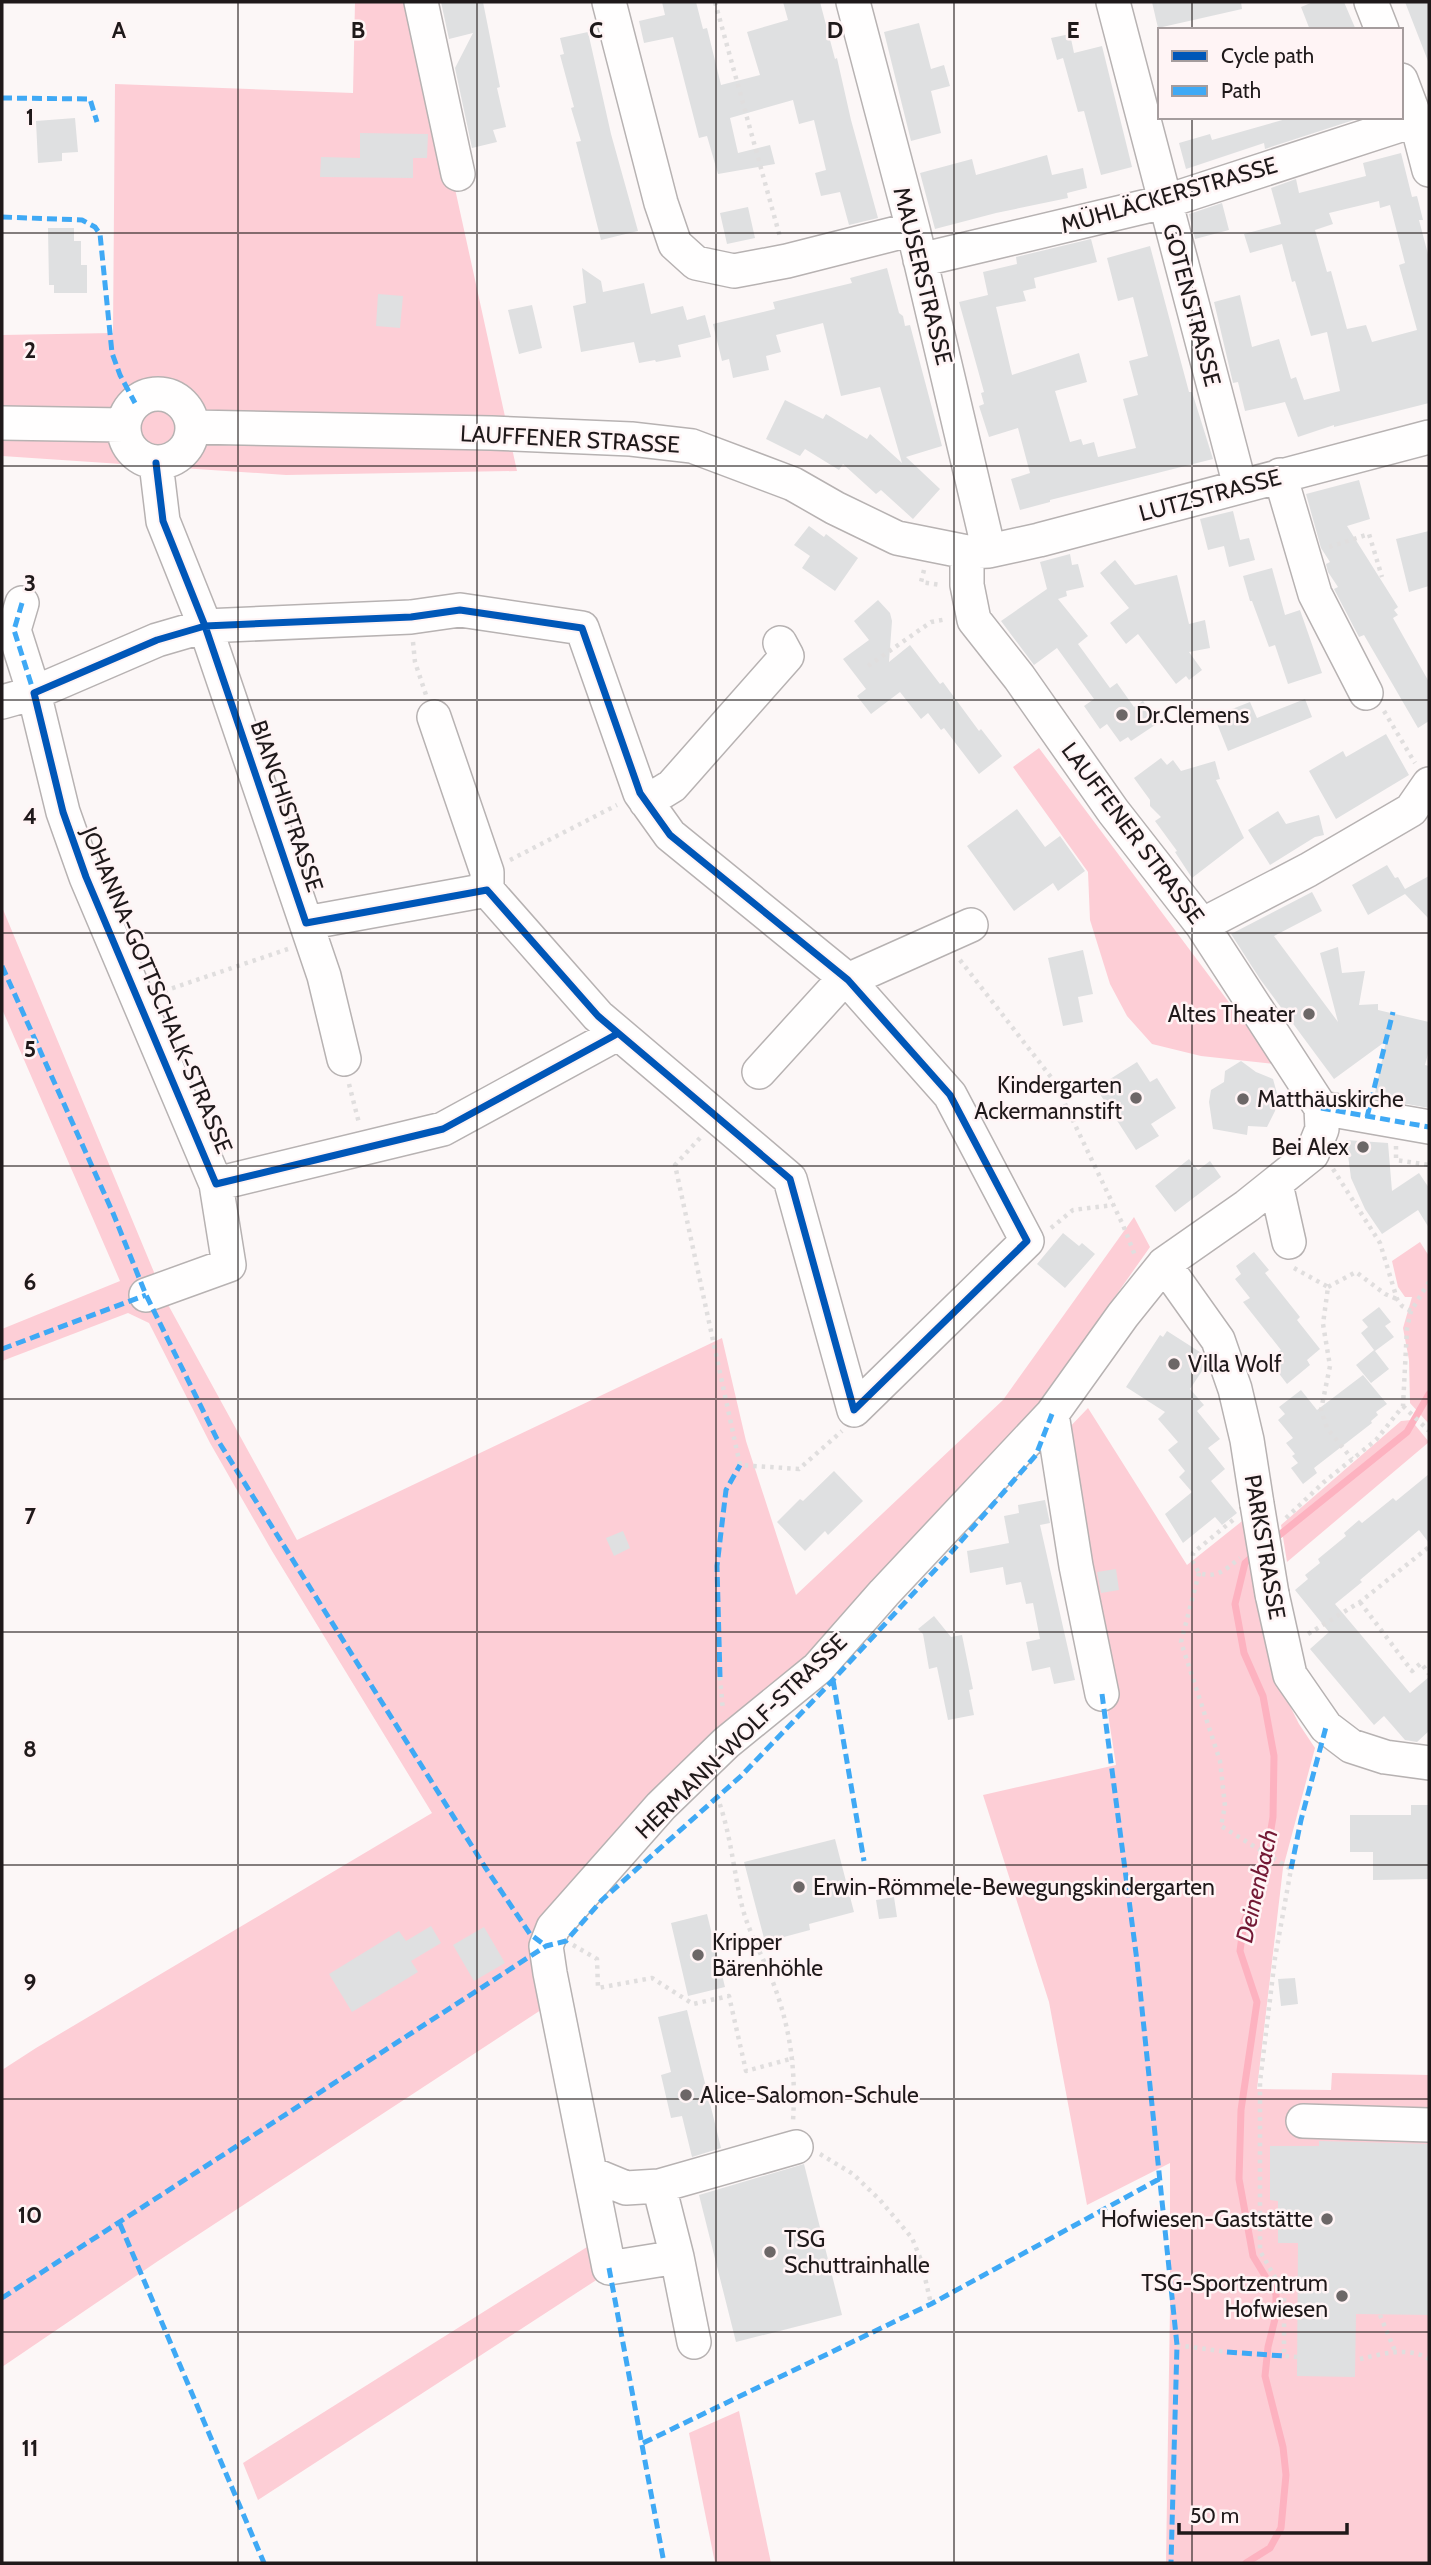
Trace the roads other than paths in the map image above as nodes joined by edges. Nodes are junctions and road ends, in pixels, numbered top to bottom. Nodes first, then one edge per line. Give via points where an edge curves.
1 (421, 2) edge
2 (609, 2) edge
3 (853, 2) edge
4 (1113, 2) edge
5 (1371, 2) edge
6 (1381, 28) edge
7 (1403, 85) edge
8 (1416, 120) junction
9 (1429, 170) edge
10 (457, 172) dead end
11 (1164, 202) junction
12 (916, 244) junction
13 (2, 423) edge
14 (123, 425) junction
15 (192, 427) junction
16 (1429, 437) edge
17 (156, 463) junction
18 (1280, 475) junction
19 (1240, 486) junction
20 (978, 552) junction
21 (22, 603) dead end
22 (205, 626) junction
23 (780, 643) dead end
24 (34, 693) junction
25 (1366, 693) road end
26 (2, 702) edge
27 (434, 717) road end
28 (1429, 784) edge
29 (643, 798) junction
30 (487, 881) junction
31 (1202, 925) junction
32 (957, 931) road end
33 (309, 932) junction
34 (848, 980) junction
35 (617, 1034) junction
36 (344, 1059) road end
37 (759, 1072) dead end
38 (1321, 1108) junction
39 (1429, 1127) edge
40 (216, 1184) junction
41 (1276, 1184) junction
42 (1289, 1253) road end
43 (1151, 1264) junction
44 (146, 1295) dead end
45 (1052, 1413) junction
46 (1102, 1694) dead end
47 (1429, 1763) edge
48 (1303, 2121) dead end
49 (1429, 2125) edge
50 (796, 2147) road end
51 (592, 2174) junction
52 (659, 2186) junction
53 (677, 2257) junction
54 (694, 2342) dead end

1 - 10 street
2 - 12 street, MÜHLÄCKERSTRASSE via 661,204 675,244 696,263 734,271
3 - 12 street, MAUSERSTRASSE
4 - 11 street, GOTENSTRASSE
5 - 6 street
7 - 8 street
8 - 9 street
8 - 11 street, MÜHLÄCKERSTRASSE
11 - 12 street, MÜHLÄCKERSTRASSE
11 - 19 street, GOTENSTRASSE
12 - 20 street, MAUSERSTRASSE
13 - 14 street
14 - 15 street via 135,403 159,394 182,404
14 - 17 street via 132,451 142,460
15 - 17 street via 182,453
15 - 20 street, LAUFFENER STRASSE via 491,433 692,446 793,484 897,538
16 - 18 street, LUTZSTRASSE
17 - 22 street, BIANCHISTRASSE via 163,521
18 - 19 street, LUTZSTRASSE
18 - 25 street via 1314,594
19 - 20 street, LUTZSTRASSE
20 - 31 street, LAUFFENER STRASSE via 967,585 974,620
21 - 24 street, JOHANNA-GOTTSCHALK-STRASSE via 14,630
22 - 24 street via 157,640
22 - 29 street via 411,617 460,610 582,628
22 - 33 street, BIANCHISTRASSE
23 - 29 street via 787,656 672,786
24 - 26 street
24 - 40 street, JOHANNA-GOTTSCHALK-STRASSE via 63,812 86,877
27 - 30 street
28 - 31 street via 1411,810
29 - 34 street via 670,835
30 - 33 street, BIANCHISTRASSE
30 - 35 street
31 - 38 street, LAUFFENER STRASSE
32 - 34 street
33 - 36 street
34 - 35 street via 950,1095 1027,1241 854,1410 790,1179
34 - 37 street via 839,984
35 - 40 street, JOHANNA-GOTTSCHALK-STRASSE via 443,1129
38 - 39 street
38 - 41 street, HERMANN-WOLF-STRASSE via 1322,1129 1312,1154
40 - 44 street via 229,1265
41 - 42 street
41 - 43 street, HERMANN-WOLF-STRASSE
43 - 45 street, HERMANN-WOLF-STRASSE via 1123,1315
43 - 47 street, PARKSTRASSE, bridge via 1218,1340 1235,1388 1267,1514 1272,1594 1290,1675 1326,1727 1351,1746 1384,1757
45 - 46 street
45 - 51 street, HERMANN-WOLF-STRASSE via 818,1668 726,1743 661,1807 553,1928 546,1946 550,1973
48 - 49 street
50 - 52 street
51 - 52 street via 626,2188
51 - 53 street, HERMANN-WOLF-STRASSE via 609,2268
52 - 53 street
53 - 54 street

